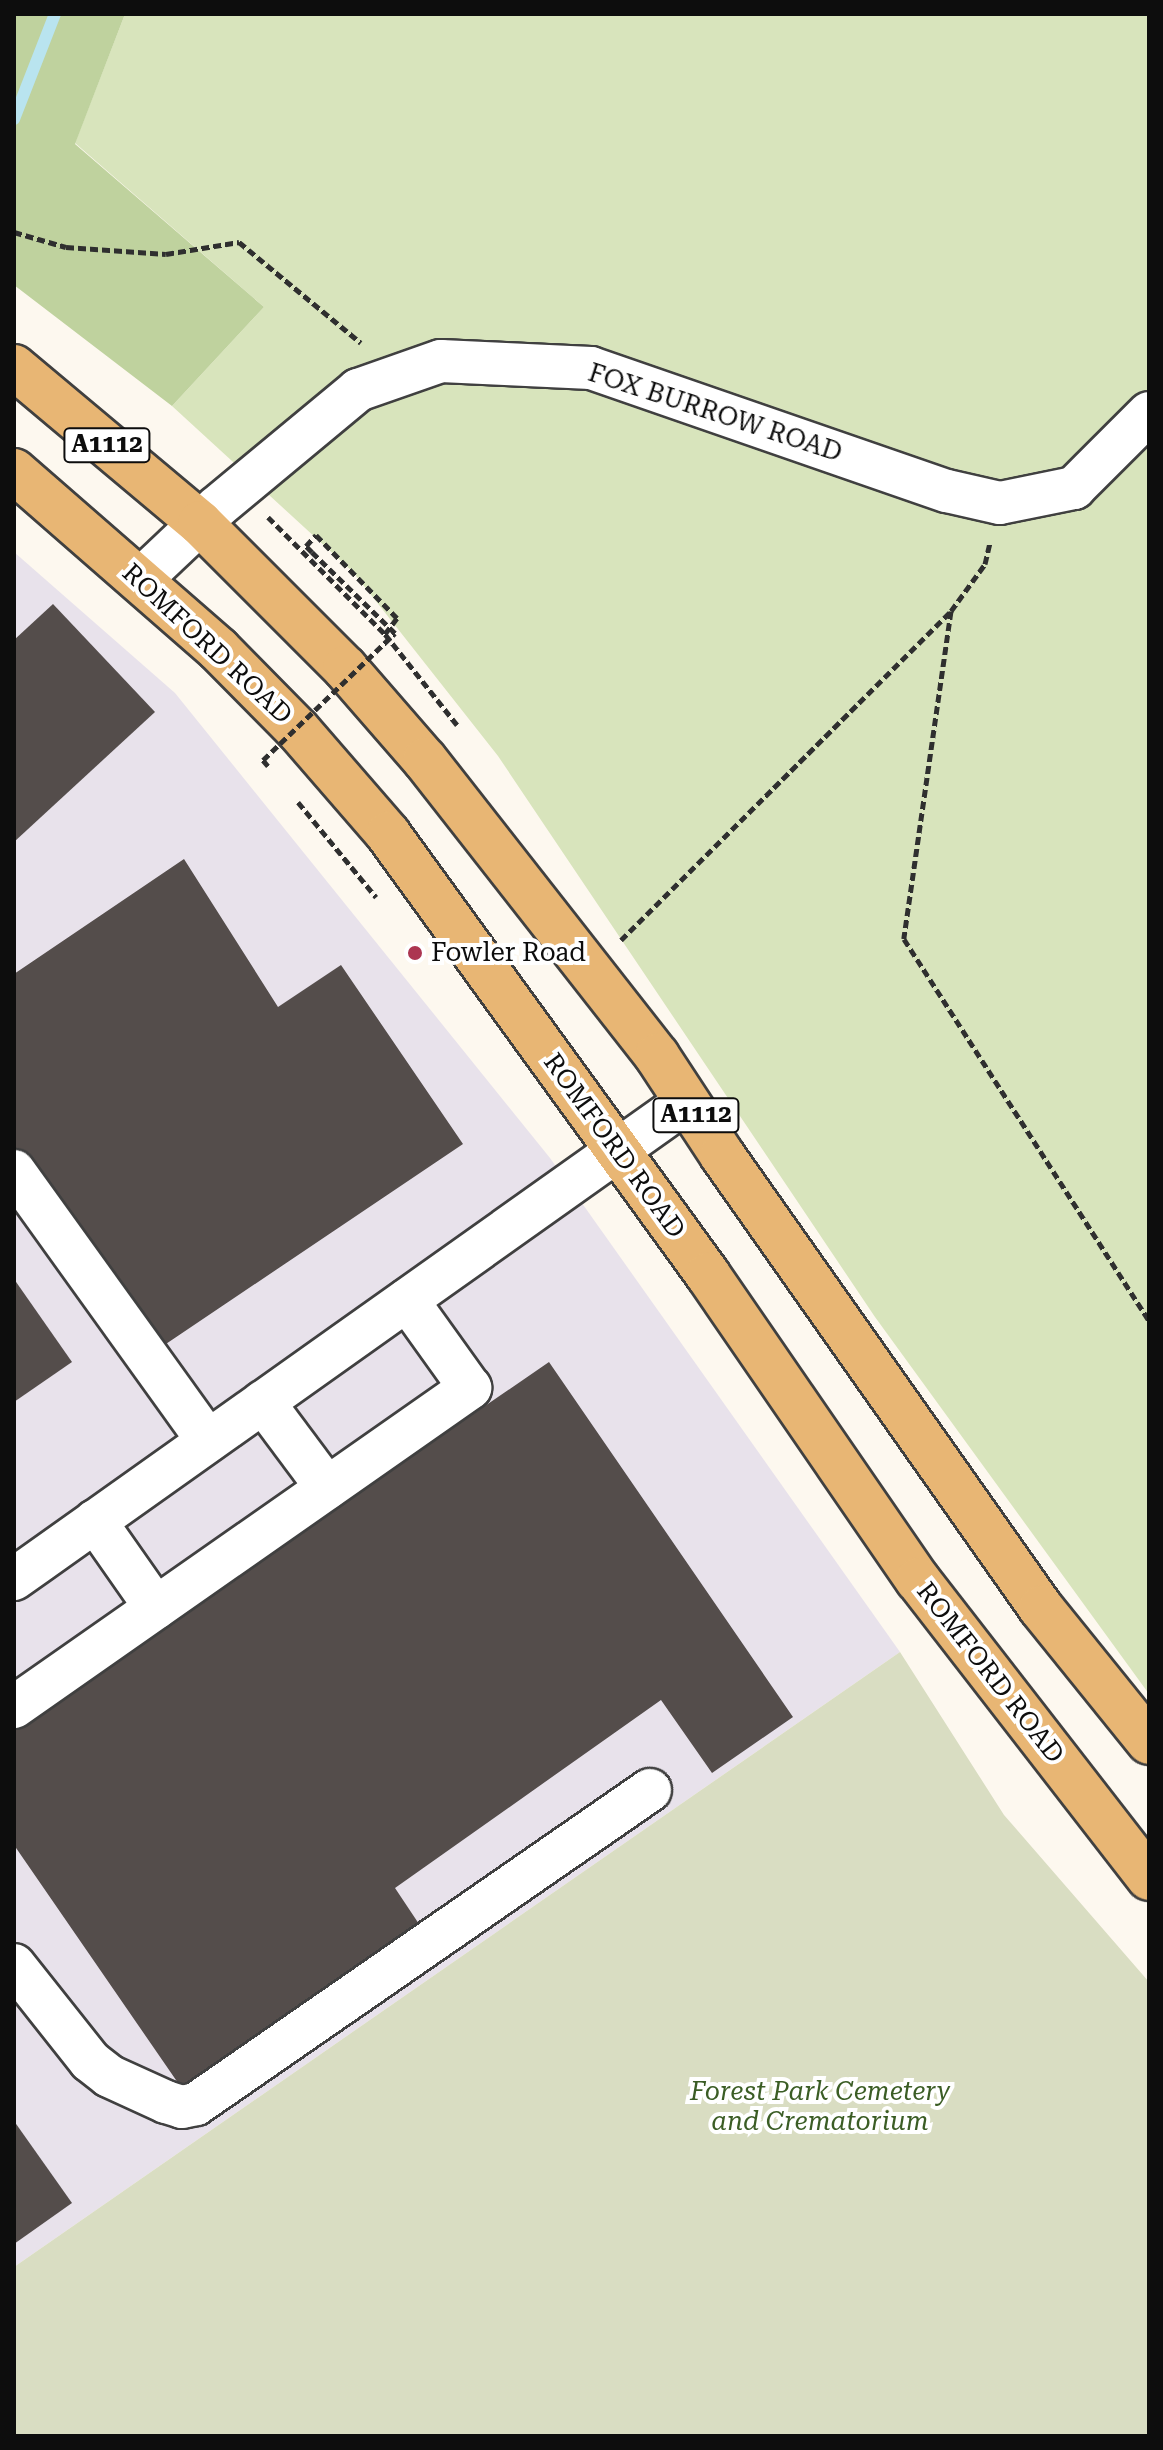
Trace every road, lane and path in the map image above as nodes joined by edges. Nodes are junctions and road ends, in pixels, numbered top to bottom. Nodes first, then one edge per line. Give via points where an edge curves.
1 (14, 232) edge
2 (14, 367) edge
3 (400, 375) junction
4 (1149, 413) edge
5 (14, 471) edge
6 (240, 488) junction
7 (1000, 503) junction
8 (200, 523) junction
9 (141, 579) junction
10 (951, 611) junction
11 (278, 777) dead end
12 (297, 800) dead end
13 (381, 904) dead end
14 (626, 936) dead end
15 (687, 1101) junction
16 (616, 1151) junction
17 (14, 1171) edge
18 (407, 1300) junction
19 (1149, 1320) edge
20 (263, 1402) junction
21 (208, 1441) junction
22 (327, 1488) junction
23 (95, 1521) junction
24 (14, 1579) edge
25 (156, 1608) junction
26 (14, 1707) edge
27 (1149, 1742) edge
28 (650, 1790) dead end
29 (1149, 1878) edge
30 (14, 1965) edge

1 - 3 path via 66,247 166,254 239,242
2 - 8 main road, A1112
3 - 6 street, FOX BURROW ROAD via 358,390
3 - 7 street, FOX BURROW ROAD via 441,361 591,368 947,491
4 - 7 street, FOX BURROW ROAD via 1074,488
5 - 9 main road, ROMFORD ROAD / A1112
6 - 8 street, FOX BURROW ROAD
6 - 11 path, bridge via 385,634 397,618 316,535 306,546 395,633 263,760
7 - 10 path via 985,564
8 - 9 street, FOX BURROW ROAD
8 - 15 main road, A1112 via 345,668 425,760
9 - 16 main road, ROMFORD ROAD / A1112 via 298,730 388,834
10 - 14 path
10 - 19 path via 904,939
12 - 13 path
15 - 16 street
15 - 27 main road, A1112 via 1041,1608
16 - 18 street
16 - 29 main road, ROMFORD ROAD / A1112 via 918,1580
17 - 21 street
18 - 20 street
18 - 22 street via 470,1388
20 - 21 street
20 - 22 street
21 - 23 street
22 - 25 street
23 - 24 street
23 - 25 street
25 - 26 street
28 - 30 street via 196,2104 166,2102 109,2076 90,2061

